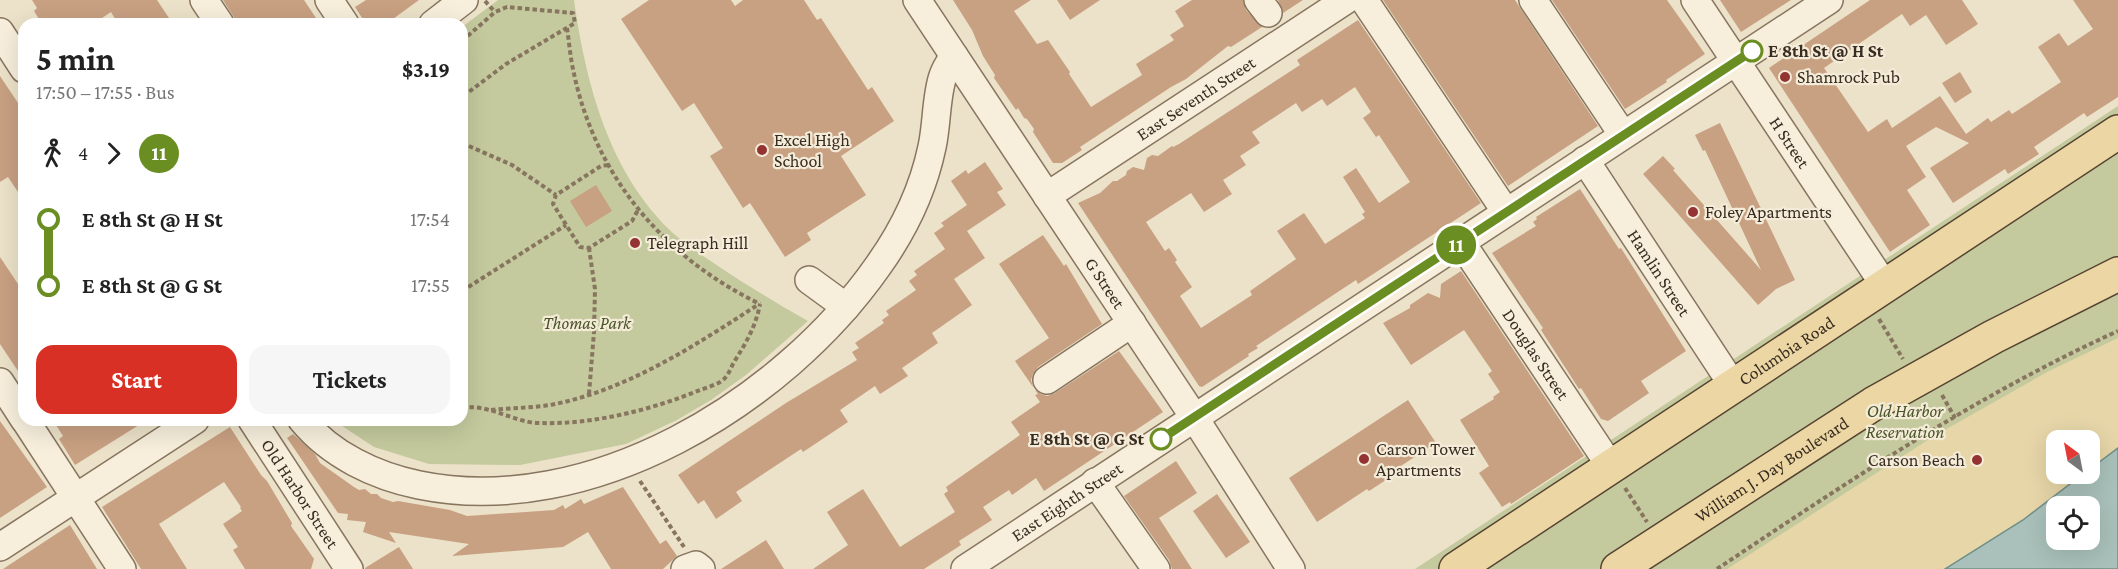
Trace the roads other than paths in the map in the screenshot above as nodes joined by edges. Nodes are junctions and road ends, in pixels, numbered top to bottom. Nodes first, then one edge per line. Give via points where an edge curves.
1 (204, 0) edge
2 (329, 0) edge
3 (917, 0) edge
4 (1346, 0) edge
5 (1364, 0) edge
6 (1533, 0) edge
7 (1695, 0) edge
8 (1829, 0) edge
9 (475, 1) edge
10 (216, 18) edge
11 (341, 18) edge
12 (443, 18) edge
13 (0, 32) edge
14 (954, 56) junction
15 (18, 60) edge
16 (1736, 62) junction
17 (2118, 132) edge
18 (1623, 135) junction
19 (1585, 160) junction
20 (1047, 196) junction
21 (1506, 212) junction
22 (1461, 242) junction
23 (2118, 274) edge
24 (808, 280) dead end
25 (1881, 300) junction
26 (846, 307) junction
27 (1132, 323) junction
28 (1047, 380) dead end
29 (0, 382) edge
30 (1734, 387) junction
31 (18, 410) edge
32 (1194, 417) junction
33 (29, 426) edge
34 (186, 426) edge
35 (256, 426) edge
36 (308, 426) edge
37 (1617, 476) junction
38 (1095, 482) junction
39 (76, 498) junction
40 (0, 547) edge
41 (122, 569) edge
42 (349, 569) edge
43 (965, 569) edge
44 (1156, 569) edge
45 (1291, 569) edge
46 (1456, 569) edge
47 (1618, 569) edge

1 - 10 street
2 - 11 street
3 - 14 street, G Street
4 - 20 street, East Seventh Street
5 - 21 street
6 - 18 street
7 - 16 street, H Street
8 - 16 street, East Eighth Street
9 - 12 street
13 - 15 street
14 - 20 street, G Street
14 - 26 street via 943,75 932,147 912,206 878,265
16 - 18 street, East Eighth Street
16 - 25 street, H Street
17 - 25 main road, Columbia Road
18 - 19 street, East Eighth Street
19 - 21 street, East Eighth Street
19 - 30 street, Hamlin Street
20 - 27 street, G Street
21 - 22 street, East Eighth Street
22 - 32 street, East Eighth Street
22 - 37 street, Douglas Street
23 - 47 main road, William J. Day Boulevard via 1873,404
24 - 26 street
25 - 30 main road, Columbia Road
26 - 36 street via 780,370 699,428 614,466 548,484 457,491 409,483 342,455
27 - 28 street
27 - 32 street, G Street
29 - 31 street
30 - 37 main road, Columbia Road
32 - 38 street, East Eighth Street
32 - 45 street, G Street
33 - 39 street
34 - 39 street
35 - 42 street, Old Harbor Street
37 - 46 main road, Columbia Road
38 - 43 street, East Eighth Street
38 - 44 street
39 - 40 street
39 - 41 street

